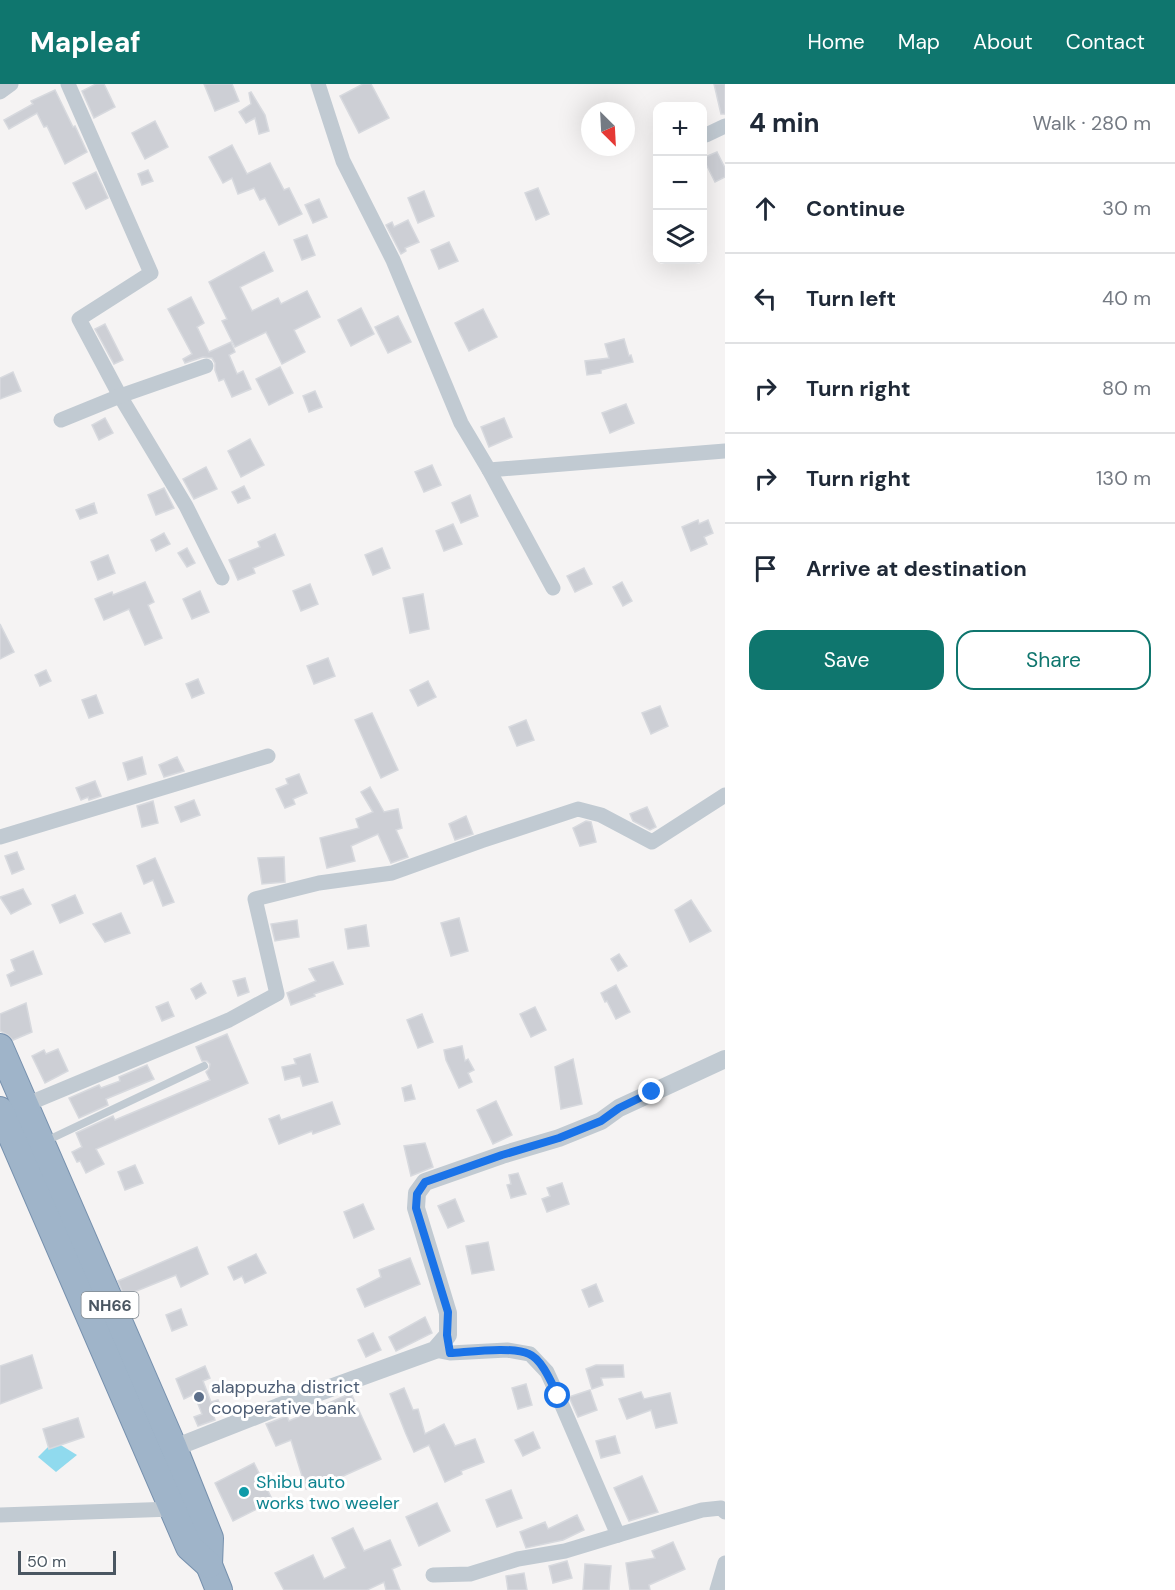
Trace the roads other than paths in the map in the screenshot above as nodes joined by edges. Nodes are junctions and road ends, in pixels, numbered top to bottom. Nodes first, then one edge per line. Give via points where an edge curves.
1 (11, 84) edge
2 (68, 84) edge
3 (318, 84) edge
4 (0, 92) edge
5 (725, 126) edge
6 (707, 135) edge
7 (206, 366) dead end
8 (120, 396) junction
9 (61, 420) dead end
10 (725, 451) edge
11 (489, 470) junction
12 (222, 578) dead end
13 (554, 588) dead end
14 (268, 756) dead end
15 (725, 795) edge
16 (0, 837) edge
17 (0, 1047) edge
18 (725, 1059) edge
19 (204, 1066) dead end
20 (25, 1105) junction
21 (0, 1110) edge
22 (41, 1143) junction
23 (444, 1346) junction
24 (174, 1448) junction
25 (173, 1509) junction
26 (725, 1512) edge
27 (0, 1515) edge
28 (618, 1535) junction
29 (725, 1563) edge
30 (209, 1565) junction
31 (433, 1575) dead end
32 (219, 1590) edge
33 (717, 1590) edge

1 - 4 street
2 - 8 street via 151,273 79,319
3 - 11 street via 343,161 393,260 461,423
5 - 6 street
7 - 8 street
8 - 9 street
8 - 12 street via 186,506
10 - 11 street
11 - 13 street
14 - 16 street
15 - 20 street via 652,842 601,814 578,809 392,873 319,883 255,899 277,994 229,1020
17 - 20 highway, NH66
18 - 23 street via 619,1108 601,1121 425,1182 417,1194 416,1208 448,1312
19 - 22 lane
20 - 22 highway, NH66
21 - 25 highway, NH66
22 - 24 highway, NH66
23 - 24 street
23 - 28 street via 530,1354 547,1372
24 - 30 highway, NH66 via 210,1538
25 - 27 street
25 - 30 highway, NH66 via 189,1546
26 - 28 street via 721,1508 702,1510
28 - 31 street via 566,1551 518,1558 470,1574
29 - 33 street
30 - 32 highway, NH66

